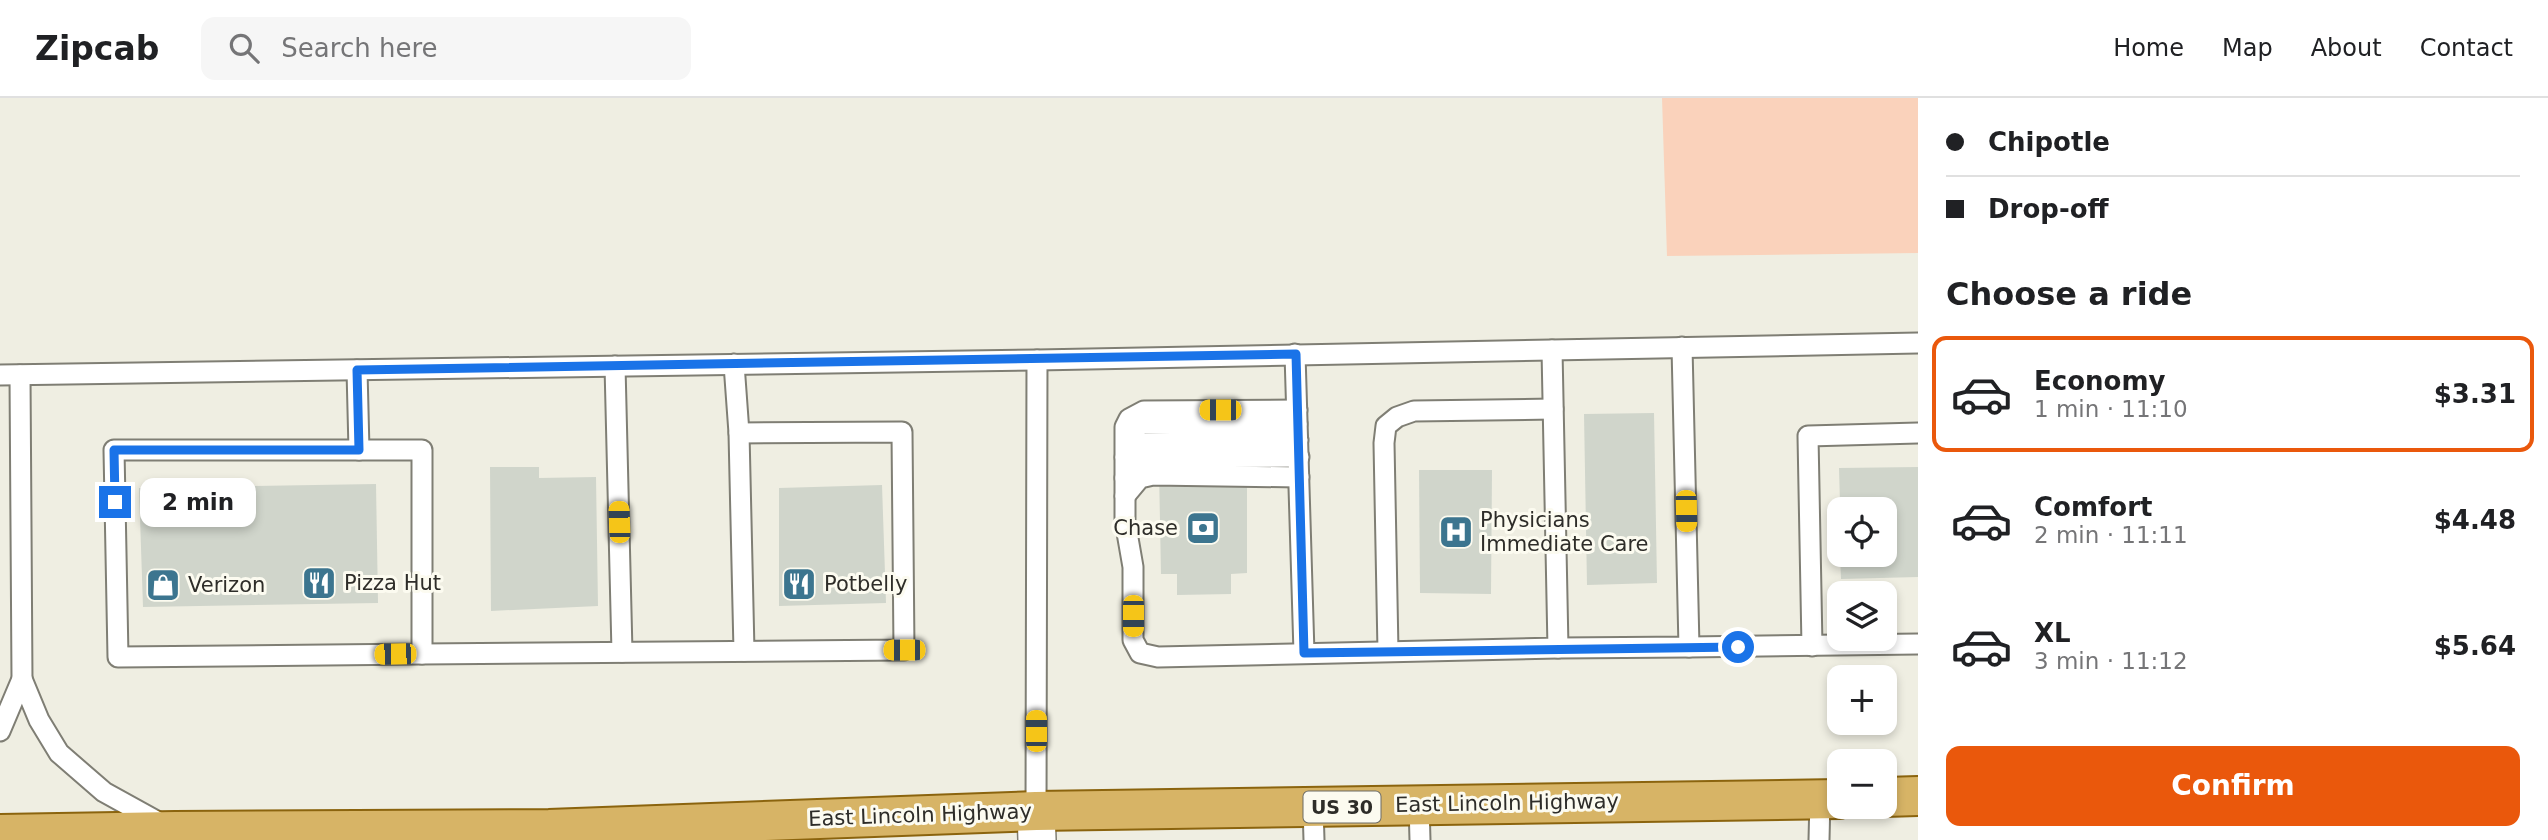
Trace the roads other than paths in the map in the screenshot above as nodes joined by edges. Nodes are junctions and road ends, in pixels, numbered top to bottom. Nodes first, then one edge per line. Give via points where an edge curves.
1 (1918, 343) edge
2 (1682, 347) junction
3 (1552, 350) junction
4 (1296, 354) junction
5 (1037, 360) junction
6 (734, 364) junction
7 (615, 366) junction
8 (357, 370) junction
9 (0, 375) edge
10 (20, 375) junction
11 (1553, 409) junction
12 (739, 433) junction
13 (1298, 433) junction
14 (1918, 433) edge
15 (359, 450) junction
16 (1125, 450) junction
17 (1299, 477) junction
18 (1125, 487) junction
19 (1918, 644) edge
20 (1812, 646) junction
21 (1689, 647) junction
22 (1558, 648) junction
23 (744, 652) junction
24 (1388, 652) junction
25 (622, 653) junction
26 (1304, 653) junction
27 (422, 654) junction
28 (22, 679) junction
29 (0, 730) edge
30 (1918, 796) edge
31 (1897, 797) edge
32 (1827, 799) edge
33 (1827, 810) edge
34 (1419, 823) edge
35 (1314, 824) edge
36 (1036, 825) edge
37 (175, 831) junction
38 (0, 834) edge
39 (549, 835) edge
40 (1819, 840) edge

1 - 2 lane
2 - 3 lane
2 - 21 lane
3 - 4 lane
3 - 11 lane
4 - 5 lane
4 - 13 lane
5 - 6 lane
5 - 36 lane
6 - 7 lane
6 - 12 lane
7 - 8 lane
7 - 25 lane
8 - 10 lane
8 - 15 lane
9 - 10 lane
10 - 28 lane
11 - 22 lane
11 - 24 lane via 1414,411 1386,426
12 - 23 lane
12 - 23 lane via 902,432 904,650
13 - 16 lane via 1146,443
13 - 16 lane via 1144,411 1129,419 1125,427
13 - 17 lane
13 - 18 lane via 1145,458 1130,465
14 - 20 lane via 1808,436
15 - 27 lane via 422,450
15 - 27 lane via 114,450 118,657
16 - 18 lane
17 - 18 lane via 1153,475
17 - 26 lane
18 - 26 lane via 1133,568 1133,640 1140,653 1158,657
19 - 20 lane
20 - 21 lane
21 - 22 lane
22 - 24 lane
23 - 25 lane
24 - 26 lane
25 - 27 lane
28 - 29 lane
28 - 37 lane via 59,753 104,792
30 - 31 main road
32 - 34 main road, East Lincoln Highway / US 30
33 - 40 lane
34 - 35 main road, East Lincoln Highway / US 30
35 - 36 main road, East Lincoln Highway / US 30
36 - 39 main road, East Lincoln Highway / US 30
37 - 38 main road, East Lincoln Highway / US 30
37 - 39 main road, East Lincoln Highway / US 30

